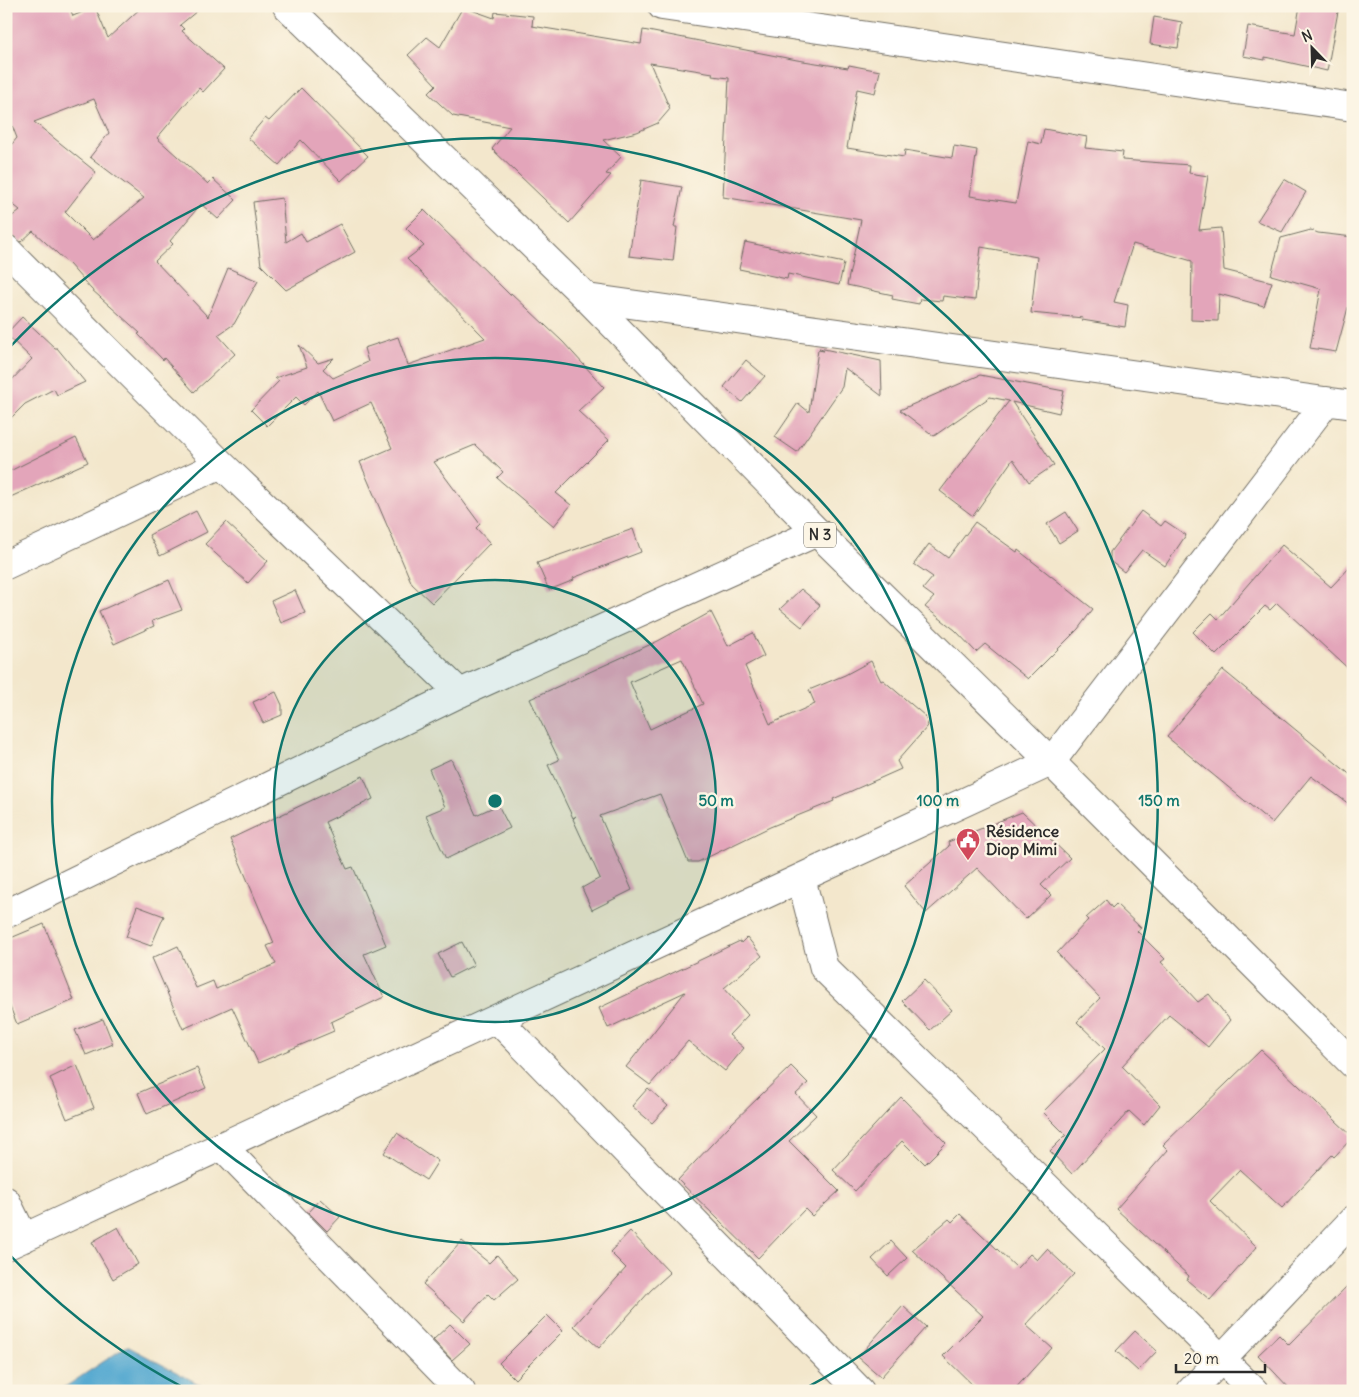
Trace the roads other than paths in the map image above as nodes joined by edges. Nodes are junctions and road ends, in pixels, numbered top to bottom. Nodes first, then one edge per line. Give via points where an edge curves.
1 (286, 6) edge
2 (662, 6) edge
3 (1353, 107) edge
4 (6, 249) edge
5 (587, 298) junction
6 (1340, 403) edge
7 (221, 464) junction
8 (816, 532) junction
9 (6, 565) edge
10 (460, 693) junction
11 (1051, 762) junction
12 (802, 878) junction
13 (6, 914) edge
14 (497, 1019) junction
15 (1353, 1064) edge
16 (222, 1146) junction
17 (6, 1201) edge
18 (1353, 1220) edge
19 (15, 1242) edge
20 (1222, 1360) junction
21 (461, 1391) edge
22 (860, 1391) edge
23 (1191, 1391) edge
24 (1254, 1391) edge

1 - 5 street, N 3
2 - 3 street
4 - 7 street
5 - 6 street
5 - 8 street, N 3
6 - 11 street
7 - 9 street
7 - 10 street
8 - 10 street
8 - 11 street, N 3
10 - 13 street
11 - 12 street
11 - 15 street, N 3
12 - 14 street
12 - 20 street via 824,968
14 - 16 street
14 - 22 street
16 - 19 street
16 - 21 street
17 - 19 street
18 - 20 street
20 - 23 street
20 - 24 street

